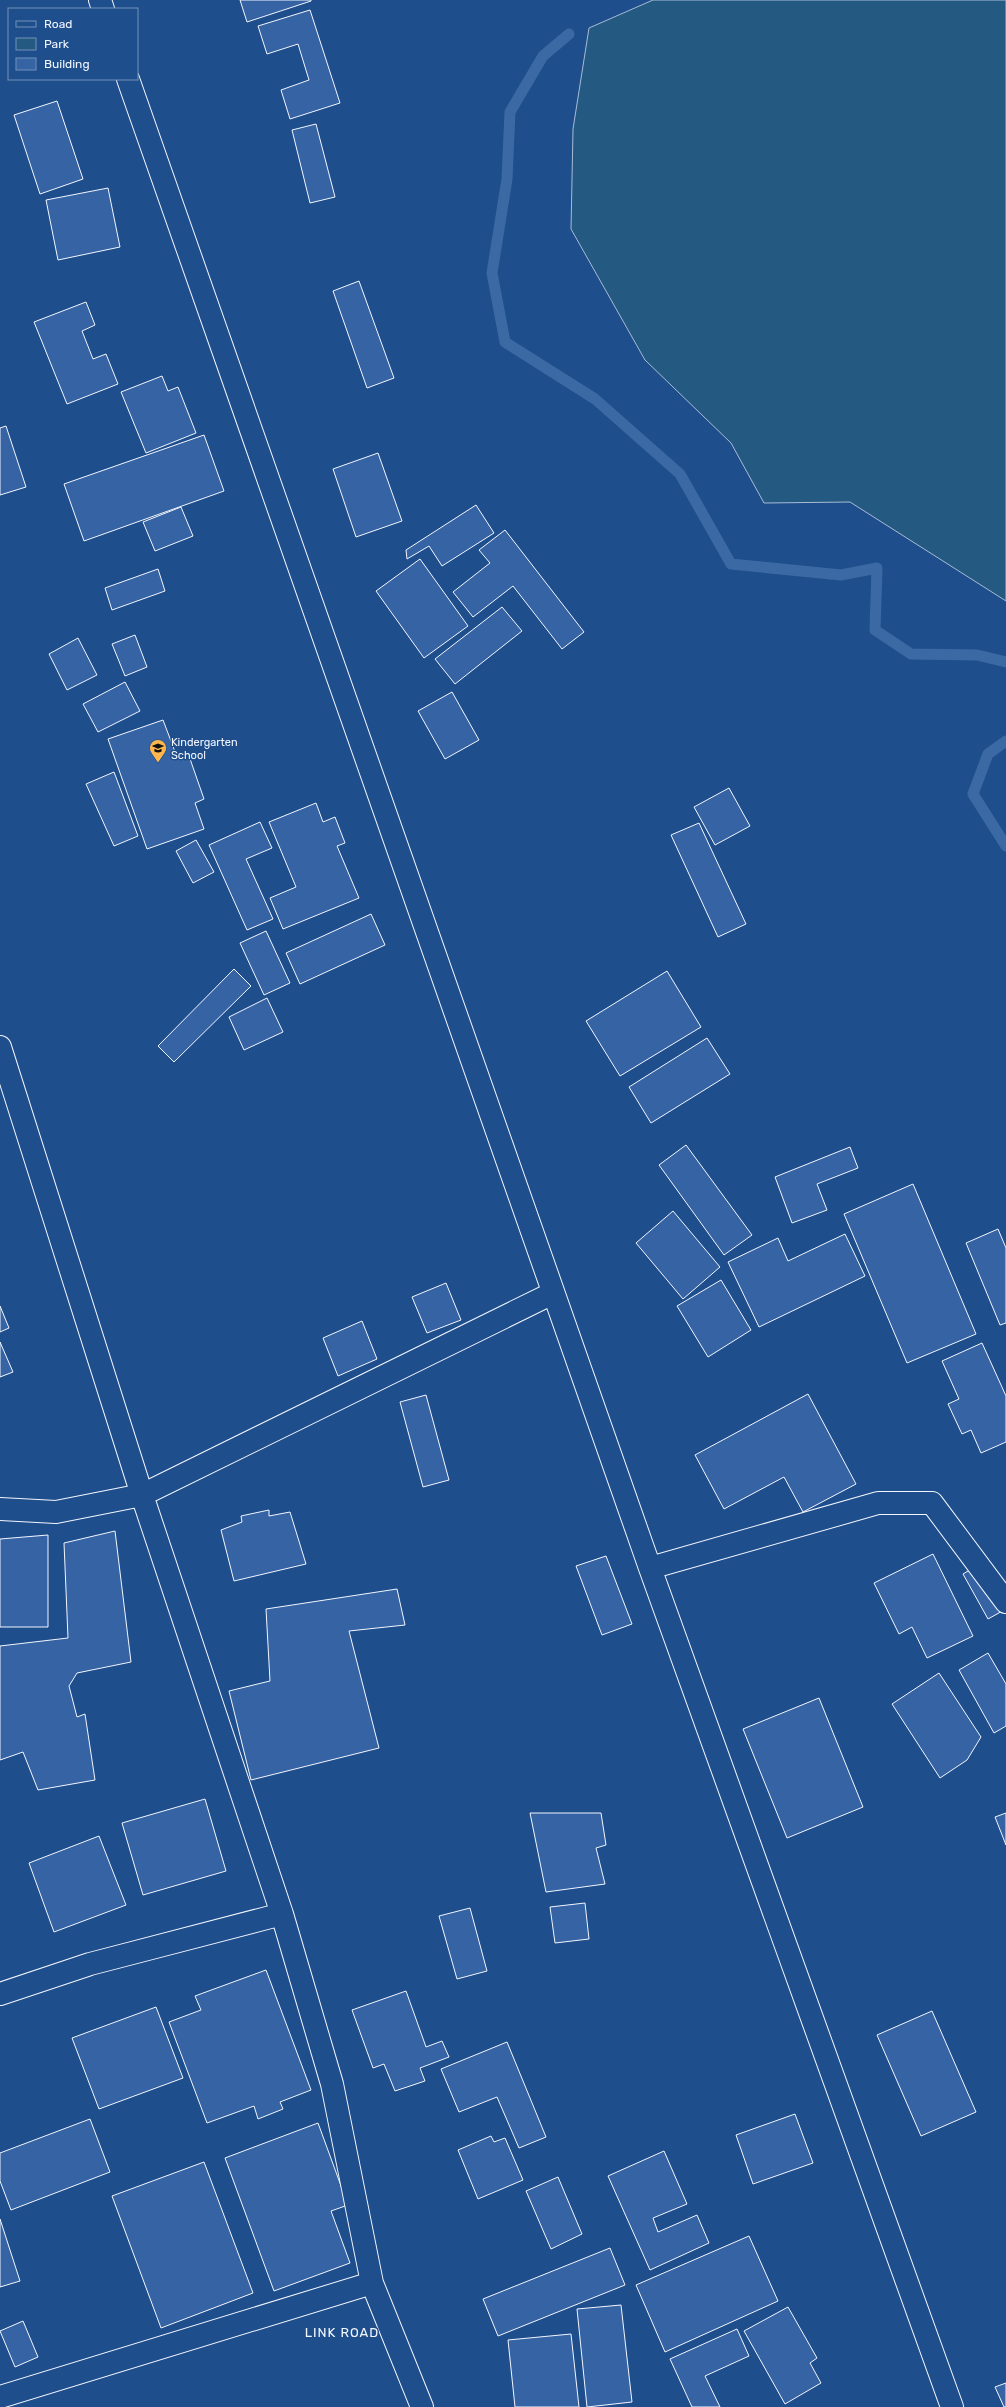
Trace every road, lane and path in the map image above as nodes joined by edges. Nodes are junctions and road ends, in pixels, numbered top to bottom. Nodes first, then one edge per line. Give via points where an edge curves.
1 (128, 80) edge
2 (0, 1047) edge
3 (553, 1293) junction
4 (142, 1495) junction
5 (0, 1510) edge
6 (650, 1568) junction
7 (1006, 1602) edge
8 (282, 1914) junction
9 (0, 1994) edge
10 (372, 2283) junction
11 (0, 2397) edge
12 (422, 2407) edge
13 (952, 2407) edge

1 - 3 street
2 - 4 street
3 - 4 street
3 - 6 street
4 - 5 street via 56,1512
4 - 8 street
6 - 7 street via 878,1503 932,1503
6 - 13 street
8 - 9 street via 90,1964
8 - 10 street via 332,2084
10 - 11 street
10 - 12 street

